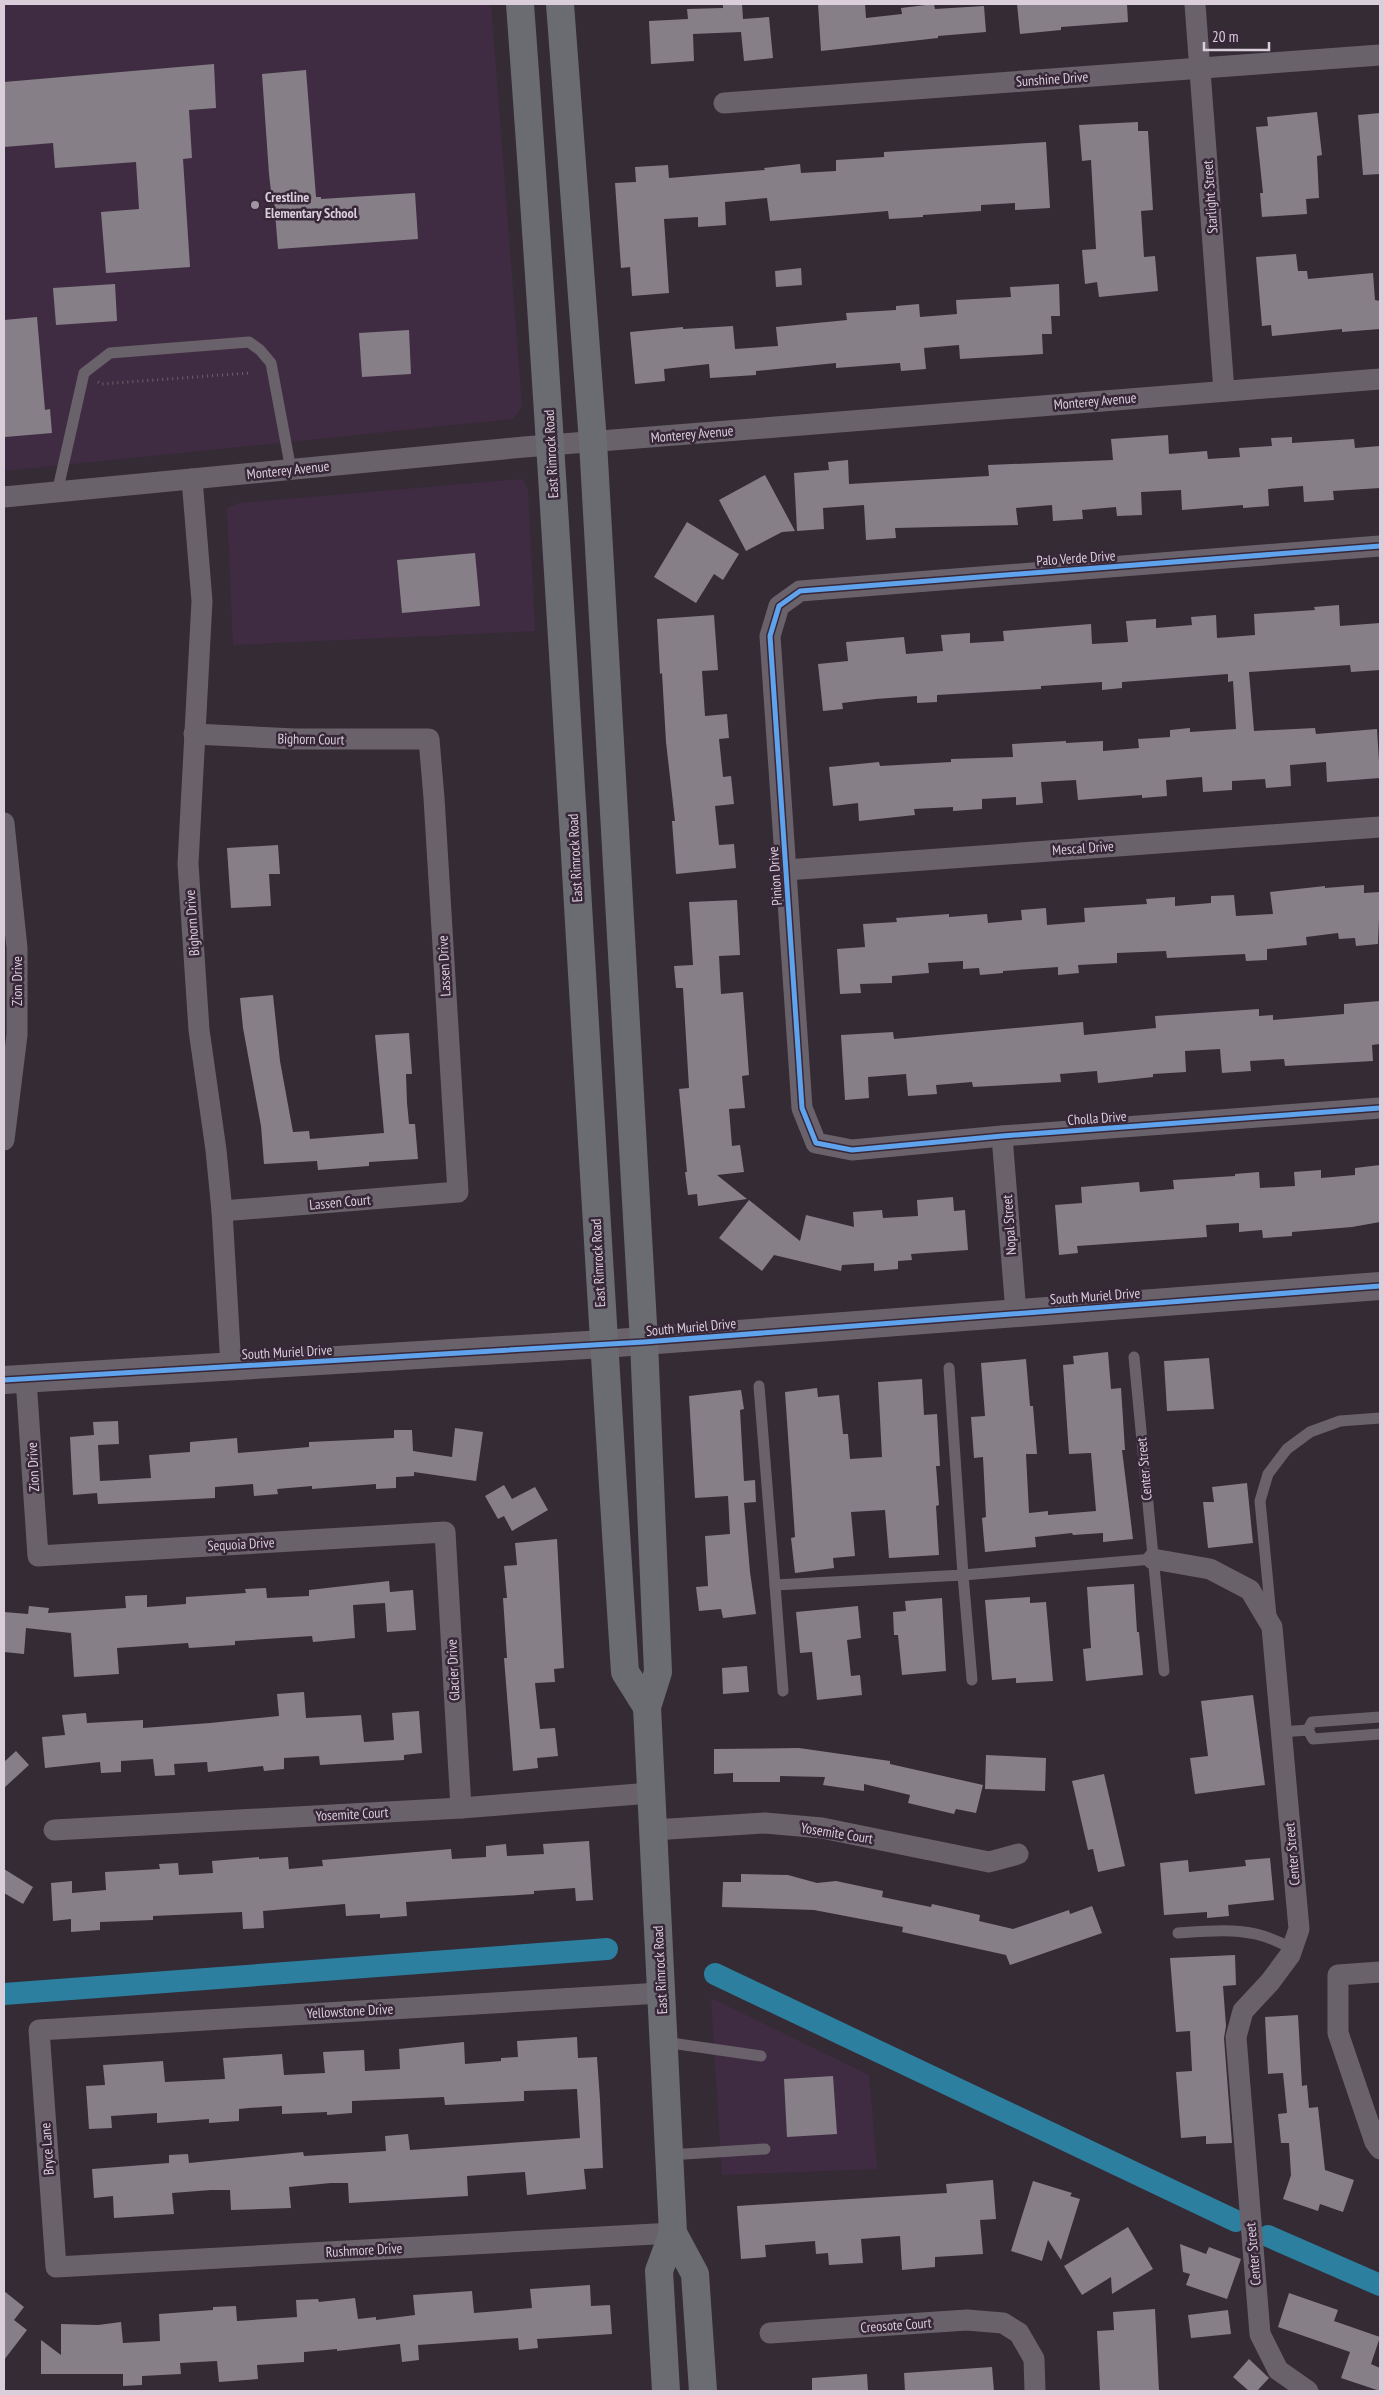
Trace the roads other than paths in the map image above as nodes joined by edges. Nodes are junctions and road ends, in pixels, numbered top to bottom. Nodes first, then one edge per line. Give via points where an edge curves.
1 (520, 4) edge
2 (560, 4) edge
3 (1195, 4) edge
4 (1380, 55) edge
5 (1200, 68) junction
6 (724, 103) dead end
7 (1380, 379) edge
8 (1224, 391) junction
9 (593, 442) junction
10 (551, 445) junction
11 (291, 470) junction
12 (192, 479) junction
13 (57, 493) junction
14 (4, 497) edge
15 (1380, 546) edge
16 (779, 606) joint
17 (194, 734) junction
18 (429, 739) joint
19 (4, 823) edge
20 (1380, 826) edge
21 (786, 870) junction
22 (1380, 1108) edge
23 (1002, 1136) junction
24 (4, 1140) edge
25 (816, 1143) joint
26 (458, 1192) joint
27 (222, 1211) junction
28 (1380, 1286) edge
29 (1016, 1313) junction
30 (644, 1342) junction
31 (603, 1344) junction
32 (1134, 1357) dead end
33 (231, 1366) junction
34 (949, 1368) dead end
35 (15, 1379) edge
36 (759, 1386) dead end
37 (1380, 1418) edge
38 (445, 1532) joint
39 (38, 1556) joint
40 (1153, 1559) junction
41 (963, 1575) junction
42 (775, 1585) junction
43 (1272, 1627) junction
44 (1164, 1671) dead end
45 (972, 1680) dead end
46 (783, 1691) dead end
47 (647, 1707) junction
48 (1380, 1718) edge
49 (1308, 1730) junction
50 (1281, 1732) junction
51 (1380, 1734) edge
52 (651, 1793) junction
53 (461, 1808) junction
54 (54, 1830) dead end
55 (653, 1830) junction
56 (1018, 1854) dead end
57 (1178, 1933) dead end
58 (1292, 1949) junction
59 (1380, 1972) edge
60 (661, 1993) junction
61 (39, 2030) joint
62 (663, 2042) junction
63 (761, 2056) dead end
64 (765, 2149) dead end
65 (1380, 2149) edge
66 (669, 2155) junction
67 (673, 2233) junction
68 (56, 2267) joint
69 (770, 2333) dead end
70 (666, 2391) edge
71 (703, 2391) edge
72 (1035, 2391) edge
73 (1306, 2391) edge

1 - 10 main road, East Rimrock Road
2 - 9 main road, East Rimrock Road
3 - 5 street, Starlight Street
4 - 5 street, Sunshine Drive
5 - 6 street, Sunshine Drive
5 - 8 street, Starlight Street
7 - 8 street, Monterey Avenue
8 - 9 street, Monterey Avenue
9 - 10 street, Monterey Avenue
9 - 30 main road, East Rimrock Road
10 - 11 street, Monterey Avenue
10 - 31 main road, East Rimrock Road
11 - 12 street, Monterey Avenue
11 - 13 lane via 271,363 249,342 110,354 84,373
12 - 13 street, Monterey Avenue
12 - 17 street, Bighorn Drive via 202,601
13 - 14 street, Monterey Avenue
15 - 16 street, Palo Verde Drive via 800,591
16 - 21 street, Pinion Drive via 770,636
17 - 18 street, Bighorn Court via 294,739
17 - 27 street, Bighorn Drive via 188,864 199,1030
18 - 26 street, Lassen Drive
19 - 24 street, Zion Drive via 17,958 17,1036
20 - 21 street, Mescal Drive
21 - 25 street, Pinion Drive via 802,1108
22 - 23 street, Cholla Drive
23 - 25 street, Cholla Drive via 852,1150
23 - 29 street, Nopal Street
26 - 27 street, Lassen Court
27 - 33 street, Bighorn Drive
28 - 29 main road, South Muriel Drive
29 - 30 main road, South Muriel Drive
30 - 31 main road, South Muriel Drive
30 - 47 main road, East Rimrock Road via 658,1672
31 - 33 main road, South Muriel Drive
31 - 47 main road, East Rimrock Road via 625,1672
32 - 40 lane, Center Street
33 - 35 main road, South Muriel Drive
34 - 41 lane
35 - 39 street, Zion Drive
36 - 42 lane
37 - 43 lane via 1340,1421 1310,1432 1288,1449 1268,1474 1260,1501
38 - 39 street, Sequoia Drive
38 - 53 street, Glacier Drive
40 - 41 lane
40 - 43 street, Center Street via 1210,1569 1250,1590
40 - 44 lane
41 - 42 lane
41 - 45 lane
42 - 46 lane
43 - 50 street, Center Street
47 - 52 main road, East Rimrock Road
48 - 49 lane via 1312,1722
49 - 50 lane
49 - 51 lane via 1312,1739
50 - 58 street, Center Street via 1298,1929
52 - 53 street, Yosemite Court
52 - 55 main road, East Rimrock Road
53 - 54 street, Yosemite Court
55 - 56 street, Yosemite Court via 765,1823 822,1828 989,1862
55 - 60 main road, East Rimrock Road
57 - 58 lane via 1227,1929 1276,1939
58 - 73 street, Center Street via 1270,1982 1242,2011 1236,2036 1260,2334 1278,2370
59 - 65 street via 1338,1975 1338,2033
60 - 61 street, Yellowstone Drive
60 - 62 main road, East Rimrock Road
61 - 68 street, Bryce Lane
62 - 63 lane
62 - 66 main road, East Rimrock Road
64 - 66 lane
66 - 67 main road, East Rimrock Road
67 - 68 street, Rushmore Drive
67 - 70 main road, East Rimrock Road via 659,2271
67 - 71 main road, East Rimrock Road via 695,2274
69 - 72 street, Creosote Court via 967,2320 1003,2324 1020,2333 1034,2359

